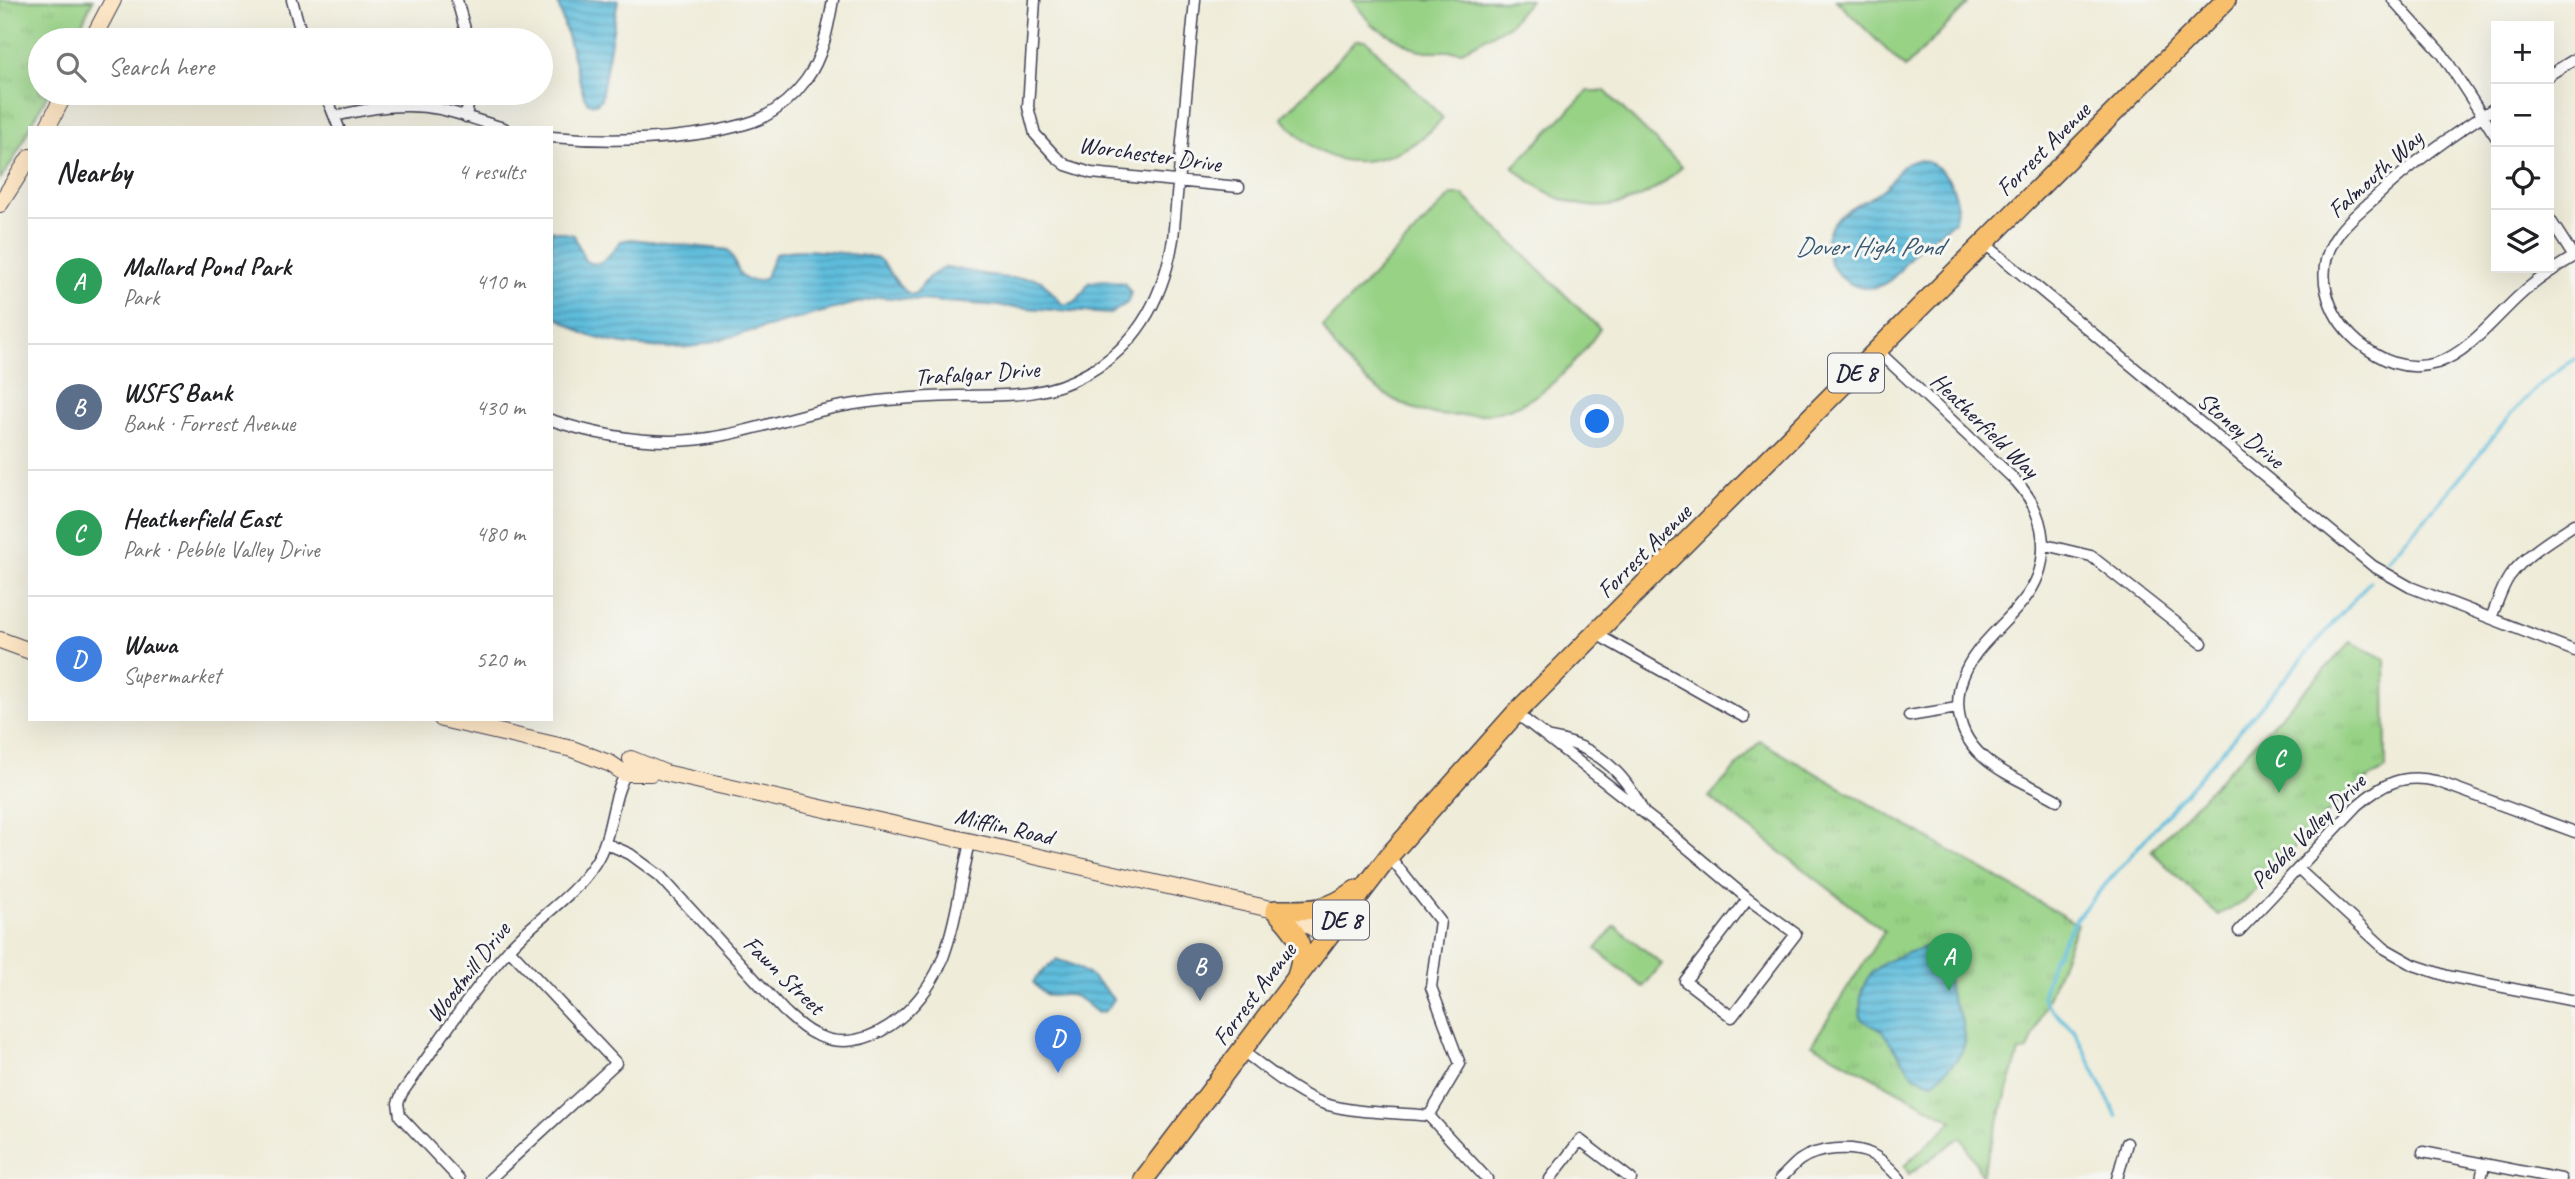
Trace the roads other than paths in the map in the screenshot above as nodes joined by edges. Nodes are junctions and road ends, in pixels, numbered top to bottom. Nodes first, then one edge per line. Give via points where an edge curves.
1 (113, 0) edge
2 (292, 0) edge
3 (457, 0) edge
4 (833, 0) edge
5 (1035, 0) edge
6 (1195, 0) edge
7 (2226, 0) edge
8 (2394, 1) edge
9 (98, 28) edge
10 (300, 28) edge
11 (465, 28) edge
12 (2575, 59) edge
13 (2554, 72) edge
14 (59, 105) edge
15 (330, 105) edge
16 (468, 105) edge
17 (2491, 110) edge
18 (335, 116) junction
19 (2482, 116) junction
20 (466, 117) junction
21 (48, 126) edge
22 (338, 126) edge
23 (497, 126) edge
24 (2491, 130) edge
25 (553, 137) edge
26 (28, 160) edge
27 (1178, 181) junction
28 (1239, 187) dead end
29 (0, 204) edge
30 (2554, 226) edge
31 (1984, 243) junction
32 (2574, 256) edge
33 (1878, 351) junction
34 (553, 421) edge
35 (2575, 524) edge
36 (2045, 545) junction
37 (2491, 618) junction
38 (1596, 634) junction
39 (0, 640) edge
40 (2202, 643) dead end
41 (28, 650) edge
42 (2575, 651) edge
43 (1957, 708) junction
44 (1516, 713) junction
45 (1909, 716) dead end
46 (1744, 717) dead end
47 (451, 721) edge
48 (1547, 737) junction
49 (624, 770) junction
50 (2057, 800) dead end
51 (1643, 812) junction
52 (2575, 832) edge
53 (970, 842) junction
54 (605, 843) junction
55 (1389, 856) junction
56 (2298, 869) junction
57 (1376, 874) junction
58 (1748, 899) junction
59 (1275, 910) junction
60 (2238, 931) dead end
61 (1327, 938) junction
62 (509, 949) junction
63 (1294, 982) junction
64 (2575, 1001) edge
65 (1242, 1051) junction
66 (1429, 1116) junction
67 (2127, 1143) dead end
68 (2423, 1152) dead end
69 (2484, 1165) junction
70 (459, 1179) edge
71 (491, 1179) edge
72 (1144, 1179) edge
73 (1487, 1179) edge
74 (1550, 1179) edge
75 (1631, 1179) edge
76 (1780, 1179) edge
77 (1900, 1179) edge
78 (2117, 1179) edge
79 (2481, 1179) edge
80 (2561, 1179) edge

1 - 9 main road
2 - 10 street
3 - 11 street
4 - 25 street via 817,64 792,96 761,119 685,136 632,141
5 - 27 street, Worchester Drive via 1028,107 1040,140 1079,170
6 - 27 street, Trafalgar Drive
7 - 31 highway, Forrest Avenue / DE 8
8 - 19 street via 2443,55
12 - 13 street
14 - 21 main road
15 - 18 street
16 - 20 street
17 - 19 street, Falmouth Way
18 - 20 street via 393,105 439,109
18 - 22 street
19 - 24 street
19 - 32 street, Falmouth Way via 2410,165 2338,234 2326,261 2325,290 2330,307 2350,335 2389,363 2435,363 2466,346 2533,284
20 - 23 street
26 - 29 main road
27 - 28 street, Worchester Drive
27 - 34 street, Trafalgar Drive via 1169,265 1154,305 1135,333 1108,359 1052,389 1018,396 927,397 844,405 694,440 630,439
30 - 32 street
31 - 33 highway, Forrest Avenue / DE 8
31 - 37 street, Stoney Drive via 2373,566 2410,587
33 - 36 street, Heatherfield Way via 2025,490 2038,514
33 - 38 highway, Forrest Avenue / DE 8
35 - 37 street via 2530,554 2508,578
36 - 40 street via 2091,556
36 - 43 street, Heatherfield Way via 2031,591 1968,666
37 - 42 street, Stoney Drive
38 - 44 highway, Forrest Avenue / DE 8
38 - 46 street
39 - 41 main road
43 - 45 street
43 - 50 street via 1963,730 1986,759
44 - 48 street
44 - 55 highway, Forrest Avenue / DE 8
47 - 49 main road, Mifflin Road via 572,749
48 - 51 street
48 - 51 street via 1593,752 1625,780
49 - 53 main road, Mifflin Road via 665,773
49 - 54 street, Woodmill Drive
51 - 58 street
52 - 56 street, Pebble Valley Drive via 2436,780 2407,778 2367,797
53 - 54 street, Fawn Street via 948,941 932,981 895,1022 850,1040 822,1037 799,1024 660,876
53 - 59 main road, Mifflin Road
54 - 62 street, Woodmill Drive via 579,886
55 - 57 highway, Forrest Avenue / DE 8
55 - 66 street via 1440,921 1431,987 1460,1064
56 - 60 street, Pebble Valley Drive
56 - 64 street via 2384,948 2414,965 2447,976
57 - 59 highway via 1328,907
57 - 61 highway, Forrest Avenue / DE 8
58 - 58 street via 1796,934 1732,1017 1685,981
59 - 61 main road, Mifflin Road via 1304,920
59 - 63 highway via 1300,942 1301,961
61 - 63 highway, Forrest Avenue / DE 8
62 - 70 street, Woodmill Drive via 398,1103 400,1116
62 - 71 street via 616,1063
63 - 65 highway, Forrest Avenue / DE 8
65 - 66 street via 1324,1103
65 - 72 highway, Forrest Avenue / DE 8
66 - 73 street
67 - 78 street
68 - 69 street
69 - 79 street
69 - 80 street
74 - 75 street via 1580,1140
76 - 77 street via 1808,1155 1841,1149 1868,1152

